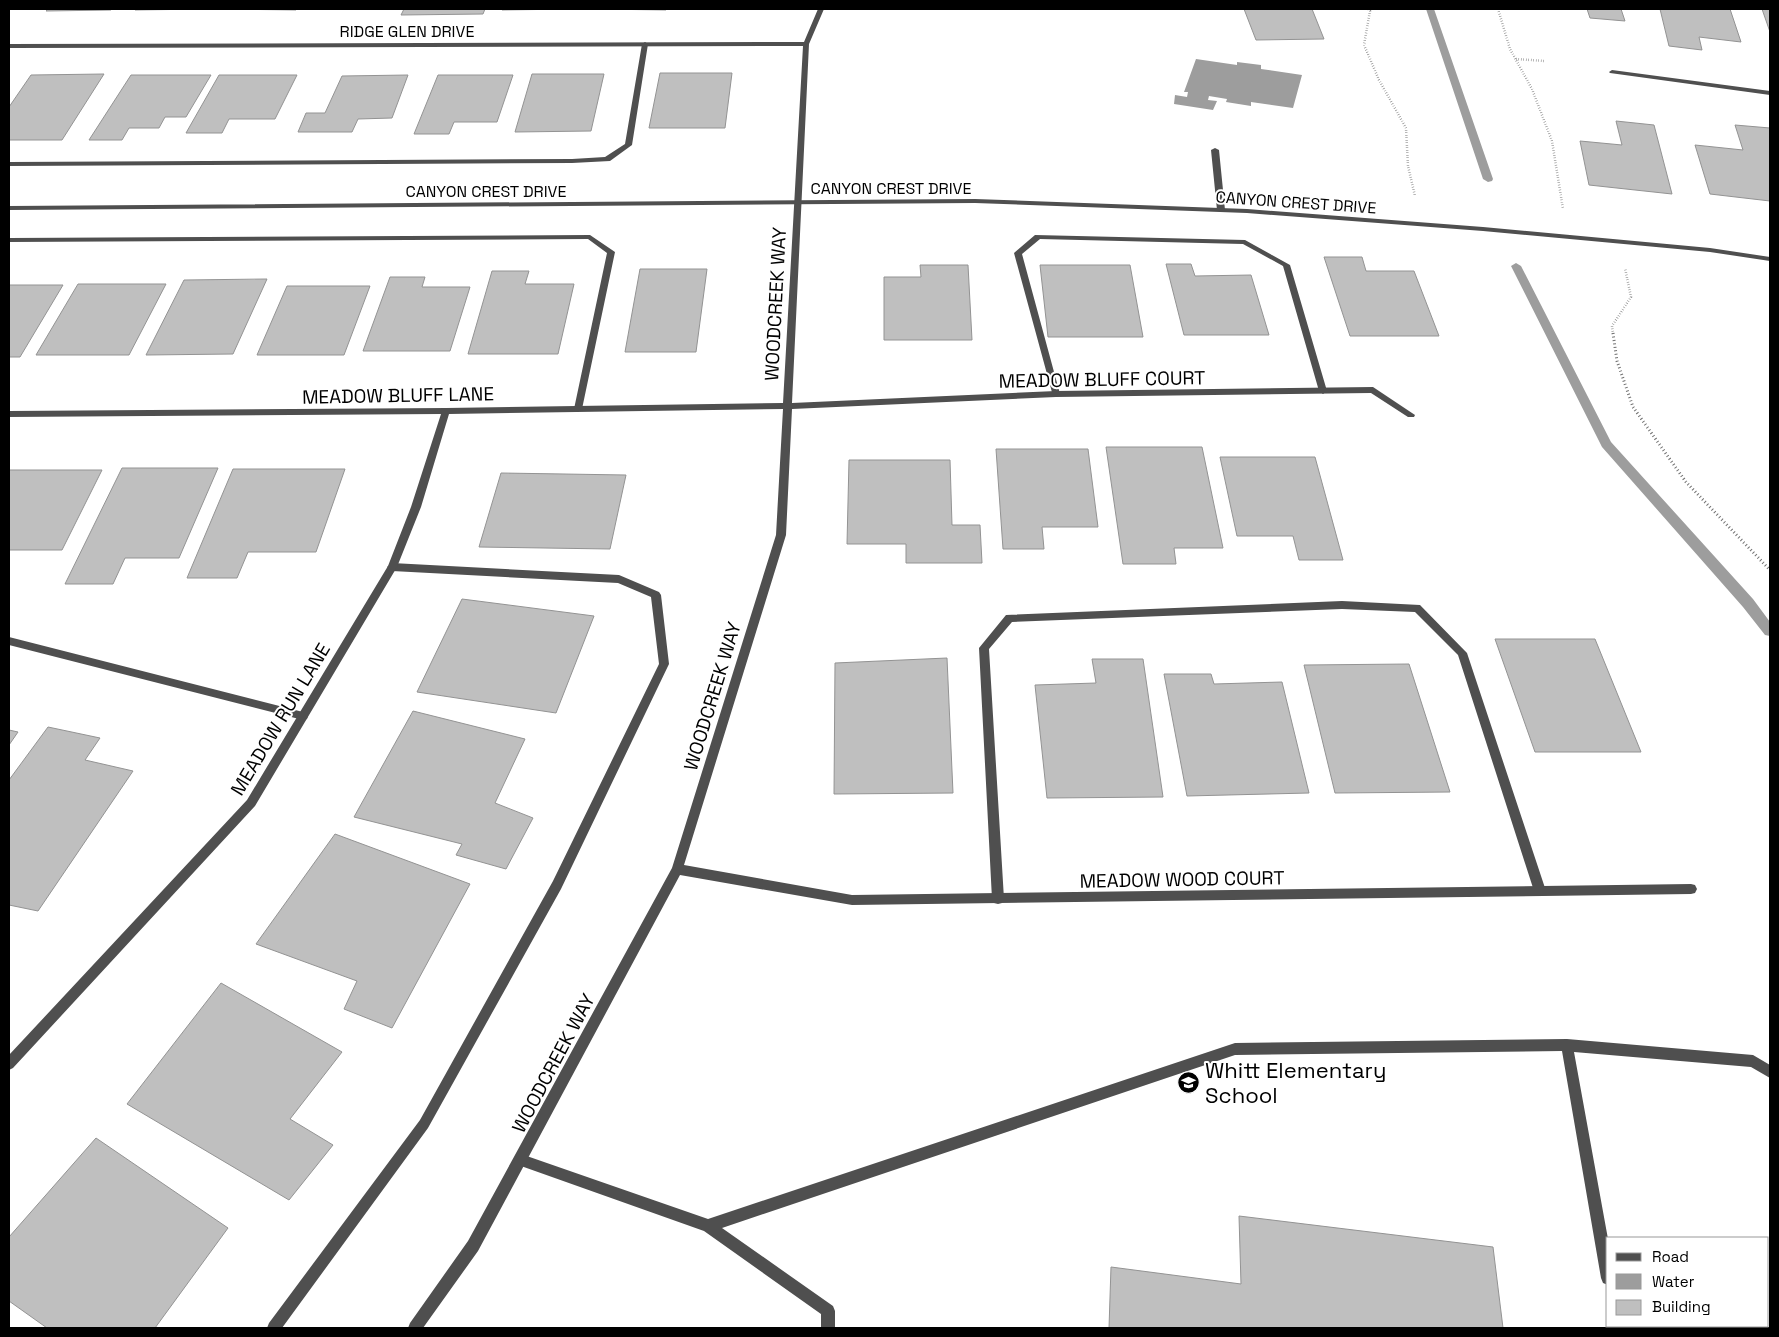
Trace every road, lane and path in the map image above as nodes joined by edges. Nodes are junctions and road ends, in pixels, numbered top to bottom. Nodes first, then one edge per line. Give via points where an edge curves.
1 (821, 9) edge
2 (1368, 9) edge
3 (1498, 9) edge
4 (645, 44) junction
5 (806, 44) junction
6 (9, 46) edge
7 (1515, 59) junction
8 (1545, 60) dead end
9 (1612, 72) dead end
10 (1770, 93) edge
11 (1215, 150) dead end
12 (9, 164) edge
13 (1417, 200) dead end
14 (798, 203) junction
15 (9, 208) edge
16 (1554, 209) dead end
17 (1221, 210) junction
18 (9, 240) edge
19 (1619, 242) junction
20 (1770, 259) edge
21 (1323, 391) junction
22 (1056, 394) junction
23 (788, 406) junction
24 (578, 409) junction
25 (446, 411) junction
26 (9, 414) edge
27 (1411, 415) dead end
28 (392, 568) junction
29 (1770, 570) edge
30 (9, 641) edge
31 (303, 716) junction
32 (677, 870) junction
33 (1691, 889) dead end
34 (1540, 892) junction
35 (998, 899) junction
36 (1567, 1044) junction
37 (9, 1063) edge
38 (1770, 1072) edge
39 (521, 1160) junction
40 (708, 1226) junction
41 (1606, 1267) edge
42 (274, 1328) edge
43 (415, 1328) edge
44 (828, 1328) edge

1 - 5 street, WOODCREEK WAY
2 - 13 path via 1364,45 1406,128 1408,166
3 - 7 path
4 - 5 street, RIDGE GLEN DRIVE
4 - 6 street, RIDGE GLEN DRIVE
4 - 12 street via 628,144 608,159 562,162
5 - 14 street, WOODCREEK WAY
7 - 8 path
7 - 16 path via 1532,89 1552,141 1563,209
9 - 10 street
11 - 17 street
14 - 15 street, CANYON CREST DRIVE
14 - 17 street, CANYON CREST DRIVE via 975,201
14 - 23 street, WOODCREEK WAY
17 - 19 street, CANYON CREST DRIVE
18 - 24 street via 590,237 611,252
19 - 20 street, CANYON CREST DRIVE
19 - 29 path via 1631,297 1612,326 1617,361 1633,407 1686,482
21 - 22 street, MEADOW BLUFF COURT
21 - 22 street via 1286,265 1245,242 1038,237 1018,253
21 - 27 street, MEADOW BLUFF COURT via 1373,390
22 - 23 street, MEADOW BLUFF COURT
23 - 24 street, MEADOW BLUFF LANE
23 - 32 street, WOODCREEK WAY via 781,535
24 - 25 street, MEADOW BLUFF LANE
25 - 26 street, MEADOW BLUFF LANE
25 - 28 street, MEADOW RUN LANE via 416,507
28 - 31 street, MEADOW RUN LANE
28 - 42 street via 619,579 656,595 664,664 557,885 424,1124
30 - 31 street
31 - 37 street, MEADOW RUN LANE via 251,804
32 - 35 street, MEADOW WOOD COURT via 852,900
32 - 39 street, WOODCREEK WAY
33 - 34 street, MEADOW WOOD COURT
34 - 35 street, MEADOW WOOD COURT
34 - 35 street via 1462,653 1417,608 1342,605 1010,618 984,648
36 - 38 street via 1753,1061
36 - 40 street via 1235,1049
36 - 41 street
39 - 40 street
39 - 43 street, WOODCREEK WAY via 473,1246
40 - 44 street via 828,1311

